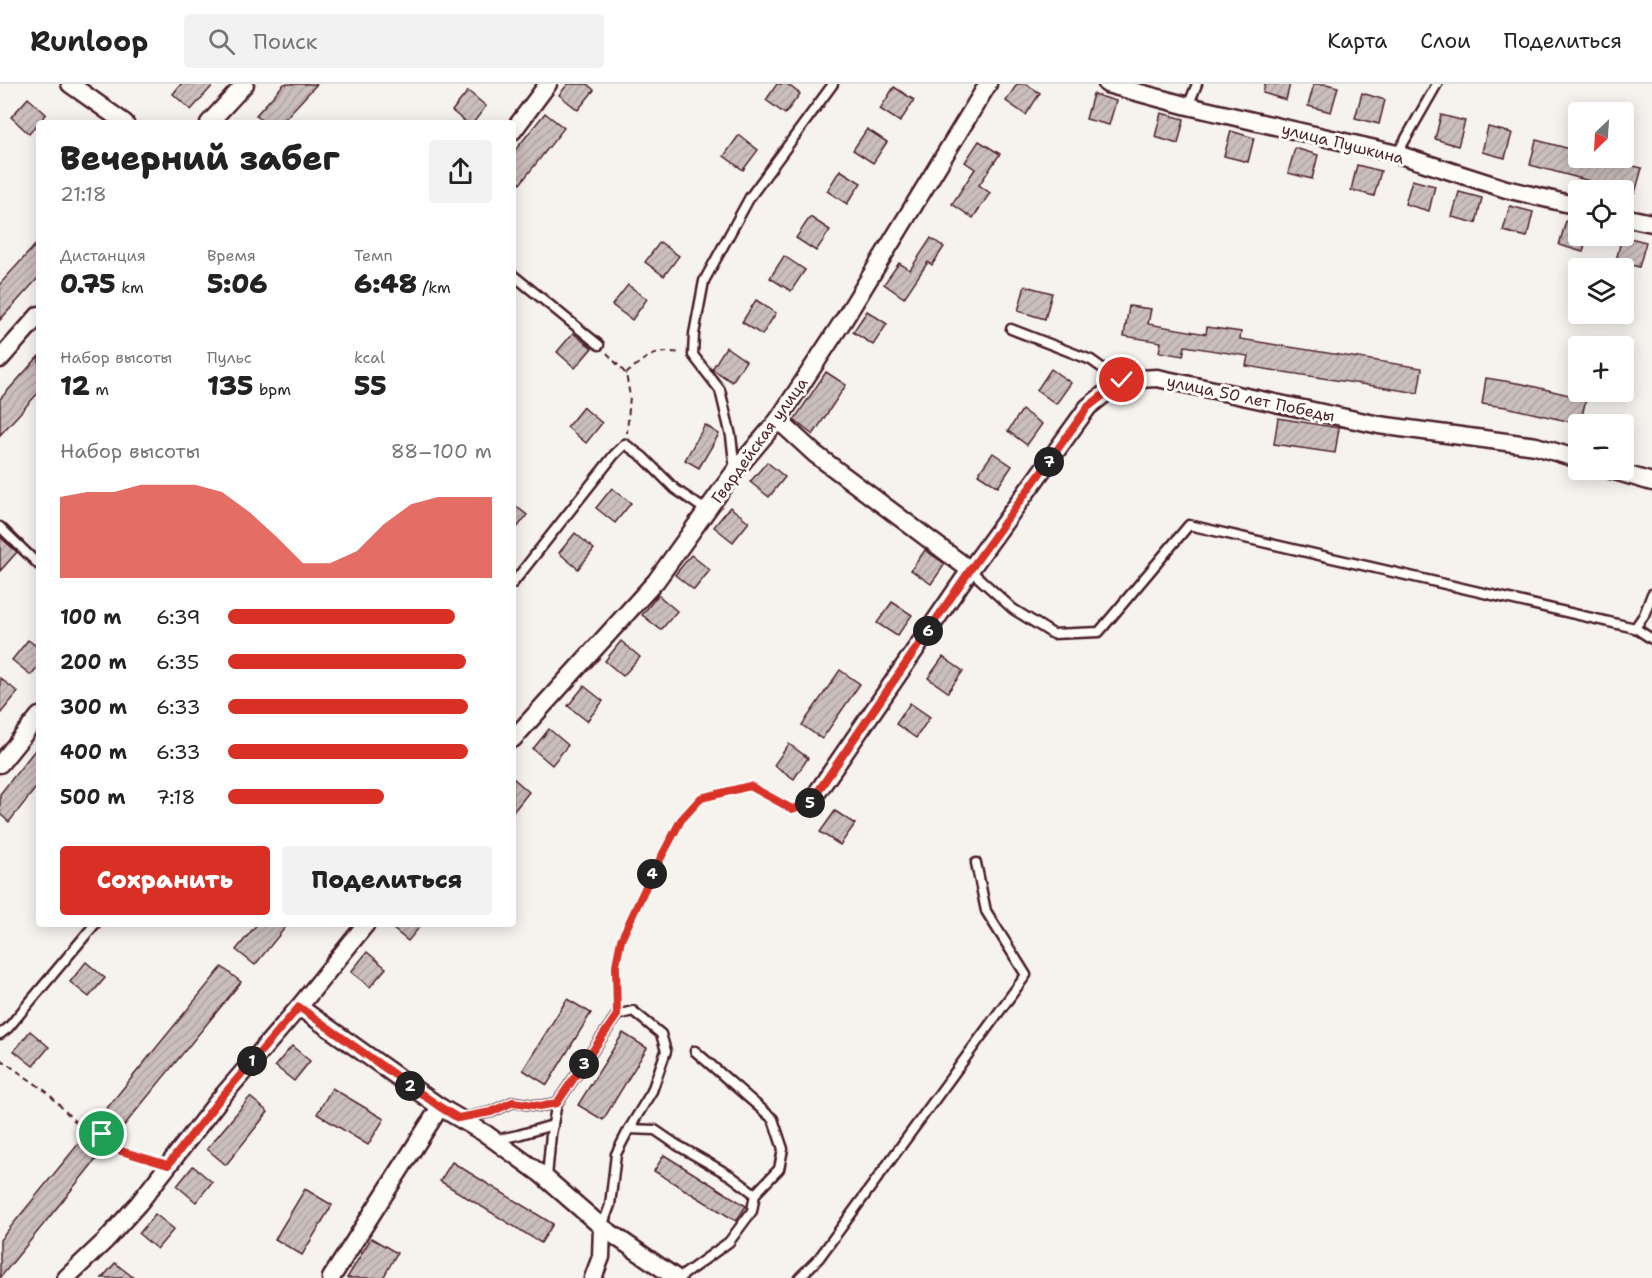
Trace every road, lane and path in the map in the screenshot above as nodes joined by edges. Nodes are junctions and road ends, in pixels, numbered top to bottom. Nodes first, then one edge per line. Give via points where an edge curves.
1 (70, 84) edge
2 (244, 84) edge
3 (548, 84) edge
4 (833, 84) edge
5 (988, 84) edge
6 (1107, 84) edge
7 (1197, 84) edge
8 (1437, 84) edge
9 (1188, 106) junction
10 (121, 120) edge
11 (212, 120) edge
12 (516, 127) edge
13 (1397, 154) junction
14 (1568, 204) edge
15 (1634, 219) edge
16 (1652, 223) edge
17 (516, 277) edge
18 (36, 318) edge
19 (1011, 329) dead end
20 (599, 345) joint
21 (693, 355) junction
22 (0, 359) edge
23 (626, 374) junction
24 (1109, 390) junction
25 (778, 420) junction
26 (625, 444) junction
27 (1568, 456) edge
28 (735, 471) junction
29 (1634, 477) edge
30 (1652, 482) edge
31 (707, 511) junction
32 (0, 527) edge
33 (36, 562) edge
34 (970, 570) junction
35 (516, 579) edge
36 (1652, 594) edge
37 (1635, 628) junction
38 (1650, 637) edge
39 (36, 720) edge
40 (516, 736) edge
41 (0, 764) edge
42 (810, 803) joint
43 (976, 862) dead end
44 (92, 927) edge
45 (364, 927) edge
46 (299, 1007) junction
47 (617, 1015) junction
48 (0, 1034) edge
49 (695, 1052) dead end
50 (0, 1059) edge
51 (557, 1103) junction
52 (440, 1107) junction
53 (458, 1118) junction
54 (553, 1125) junction
55 (629, 1129) junction
56 (494, 1140) junction
57 (168, 1165) junction
58 (547, 1179) junction
59 (755, 1194) junction
60 (602, 1227) junction
61 (66, 1278) edge
62 (331, 1278) edge
63 (593, 1278) edge
64 (678, 1278) edge
65 (799, 1278) edge

1 - 10 street
2 - 11 street
3 - 12 street
4 - 21 lane via 750,197 704,281
5 - 25 street, Гвардейская улица
6 - 9 street, улица Пушкина
7 - 9 lane
8 - 13 lane
9 - 13 street, улица Пушкина
13 - 14 street, улица Пушкина via 1506,189
15 - 16 street
17 - 20 lane
18 - 22 street
19 - 24 lane via 1090,360 1105,370
20 - 23 path
21 - 23 path via 670,351 646,356
21 - 28 lane via 720,390
23 - 26 path via 630,396
24 - 27 street, улица 50 лет Победы via 1122,380 1157,378 1379,425 1536,446
24 - 34 street, улица 50 лет Победы via 1088,407
25 - 28 street, Гвардейская улица
25 - 34 street via 815,454
26 - 31 lane via 675,489
26 - 35 lane
28 - 31 street, Гвардейская улица
29 - 30 street
31 - 40 street, Гвардейская улица via 656,581
32 - 33 lane
34 - 37 lane via 1013,609 1053,634 1099,632 1189,525
34 - 42 street, улица 50 лет Победы
36 - 37 lane
37 - 38 lane
39 - 41 street
42 - 47 path via 792,809 750,786 701,798 681,820 621,940 616,965
43 - 65 lane via 986,911 1026,975 819,1258
44 - 48 lane
45 - 46 street
46 - 52 street
46 - 57 street
47 - 51 lane
47 - 55 lane via 633,1011 661,1034 666,1051 652,1091
49 - 59 lane via 773,1119 783,1149 779,1169
50 - 57 path via 46,1092 83,1130 102,1134 121,1151
51 - 53 lane via 540,1106 513,1102 491,1112
51 - 54 lane
52 - 53 street
52 - 62 street
53 - 56 street
54 - 56 lane
54 - 58 lane
55 - 59 lane via 655,1130
55 - 60 lane via 616,1154 610,1205
56 - 58 street
57 - 61 street via 106,1240
58 - 60 street
59 - 64 lane via 752,1211 729,1242
60 - 63 street via 601,1257
60 - 64 street

